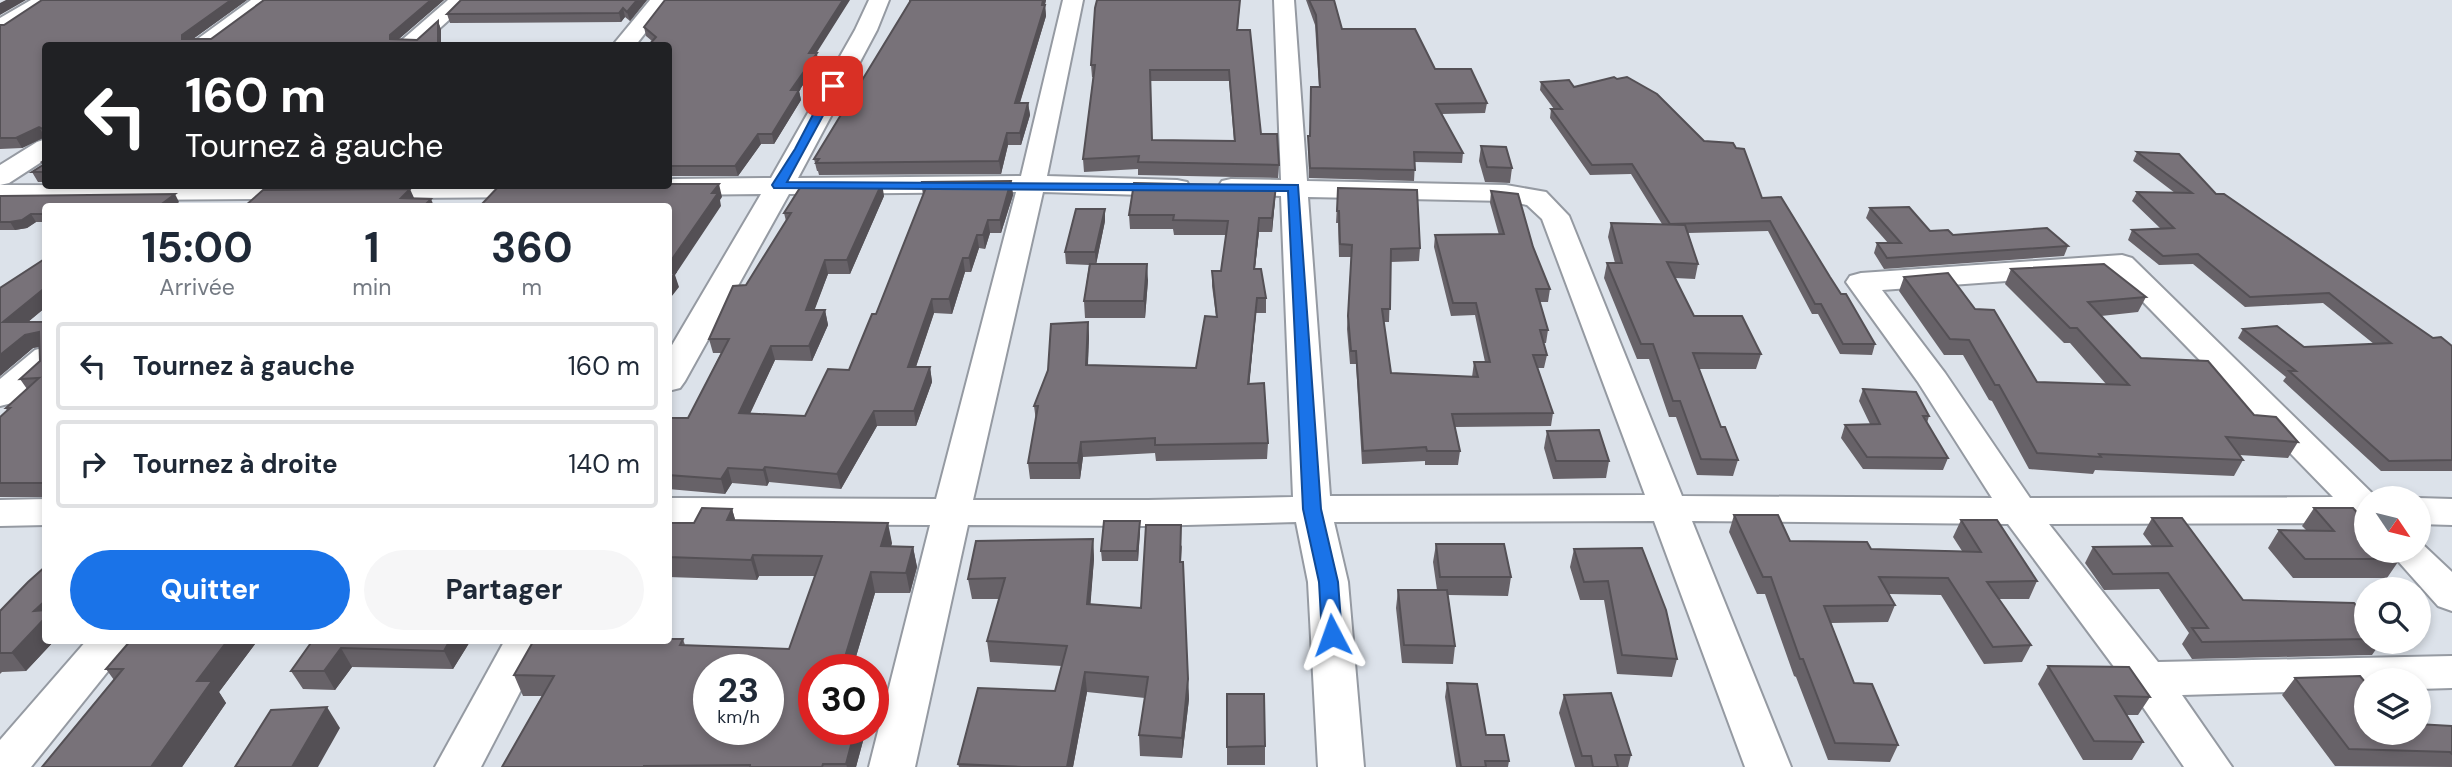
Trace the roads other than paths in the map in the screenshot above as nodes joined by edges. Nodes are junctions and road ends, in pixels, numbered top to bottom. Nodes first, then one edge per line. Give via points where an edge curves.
1 (46, 0) edge
2 (265, 0) edge
3 (461, 0) edge
4 (662, 0) edge
5 (879, 0) edge
6 (1073, 0) edge
7 (1284, 0) edge
8 (0, 27) edge
9 (205, 42) edge
10 (410, 42) edge
11 (626, 42) edge
12 (42, 150) edge
13 (0, 177) edge
14 (1032, 184) junction
15 (779, 185) junction
16 (672, 187) edge
17 (1294, 187) junction
18 (558, 189) edge
19 (0, 193) edge
20 (231, 194) edge
21 (497, 194) edge
22 (42, 361) edge
23 (672, 374) edge
24 (0, 396) edge
25 (2354, 498) edge
26 (1667, 508) junction
27 (1312, 509) junction
28 (2354, 510) edge
29 (672, 511) edge
30 (2431, 511) edge
31 (42, 512) edge
32 (952, 512) junction
33 (2019, 512) junction
34 (2452, 512) edge
35 (0, 513) edge
36 (2421, 564) edge
37 (2452, 596) edge
38 (109, 644) edge
39 (524, 644) edge
40 (2452, 672) edge
41 (2147, 679) junction
42 (4, 767) edge
43 (458, 767) edge
44 (892, 767) edge
45 (1342, 767) edge
46 (1768, 767) edge
47 (2209, 767) edge

1 - 8 street
2 - 9 street
3 - 10 street
4 - 11 street
5 - 15 street
6 - 14 street
7 - 17 street
12 - 13 street
14 - 15 street
14 - 17 street
14 - 32 street
15 - 16 street
15 - 23 street
17 - 26 street via 1506,192 1536,198 1555,216
17 - 27 street
18 - 21 street
19 - 20 street
20 - 21 street
22 - 24 street
25 - 33 street via 2122,264 1861,282 1933,380
26 - 27 street
26 - 33 street
26 - 46 street
27 - 32 street
27 - 45 street via 1328,582
28 - 33 street
29 - 32 street
30 - 34 street
31 - 35 street
32 - 44 street
33 - 41 street
36 - 37 street
38 - 42 street
39 - 43 street
40 - 41 street
41 - 47 street

